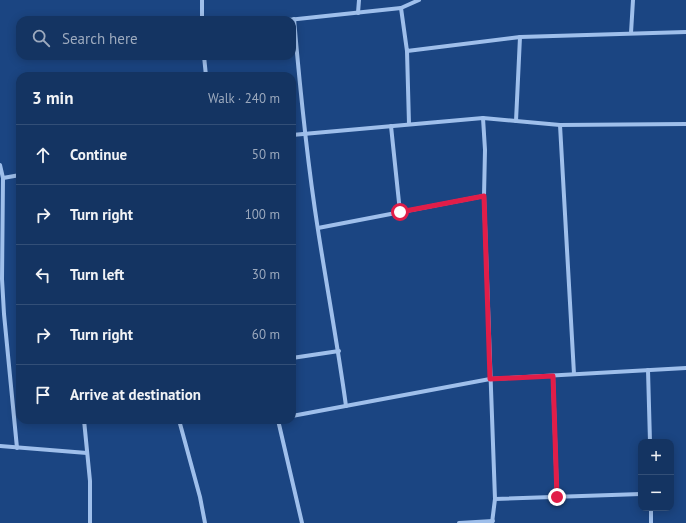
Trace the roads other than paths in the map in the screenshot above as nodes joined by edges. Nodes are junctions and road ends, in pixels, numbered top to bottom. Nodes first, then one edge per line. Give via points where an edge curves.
1 (202, 0) edge
2 (359, 0) edge
3 (419, 0) edge
4 (633, 0) edge
5 (401, 8) junction
6 (358, 13) junction
7 (202, 16) edge
8 (296, 19) edge
9 (686, 32) edge
10 (631, 33) junction
11 (520, 37) junction
12 (296, 38) edge
13 (407, 51) junction
14 (204, 60) edge
15 (206, 72) edge
16 (483, 118) junction
17 (516, 121) junction
18 (409, 124) junction
19 (686, 124) edge
20 (560, 125) junction
21 (391, 126) junction
22 (306, 133) junction
23 (296, 134) edge
24 (0, 165) edge
25 (16, 176) edge
26 (3, 178) junction
27 (484, 196) junction
28 (400, 212) junction
29 (318, 228) junction
30 (339, 351) junction
31 (296, 357) edge
32 (686, 368) edge
33 (648, 370) junction
34 (574, 374) junction
35 (553, 376) junction
36 (490, 379) junction
37 (346, 406) junction
38 (296, 415) edge
39 (84, 424) edge
40 (180, 424) edge
41 (279, 424) edge
42 (650, 439) edge
43 (0, 446) edge
44 (17, 448) junction
45 (87, 453) junction
46 (638, 494) edge
47 (557, 497) junction
48 (495, 499) junction
49 (651, 511) edge
50 (492, 522) edge
51 (90, 523) edge
52 (204, 523) edge
53 (302, 523) edge
54 (459, 523) edge
55 (651, 523) edge

1 - 7 street
2 - 6 street
3 - 5 street
4 - 10 street
5 - 6 street
5 - 13 street
6 - 8 street
9 - 10 street
10 - 11 street
11 - 13 street
11 - 17 street
12 - 22 street
13 - 18 street
14 - 15 street
16 - 17 street
16 - 18 street
16 - 27 street
17 - 20 street
18 - 21 street
19 - 20 street
20 - 34 street
21 - 22 street
21 - 28 street
22 - 23 street
22 - 29 street
24 - 26 street
25 - 26 street
26 - 44 street via 3,300
27 - 28 street
27 - 36 street
28 - 29 street
29 - 30 street
30 - 31 street
30 - 37 street
32 - 33 street
33 - 34 street
33 - 42 street
34 - 35 street
35 - 36 street
35 - 47 street
36 - 37 street
36 - 48 street
37 - 38 street
39 - 45 street
40 - 52 street via 200,496
41 - 53 street
43 - 44 street
44 - 45 street
45 - 51 street
46 - 47 street
47 - 48 street
48 - 50 street
49 - 55 street
50 - 54 street

